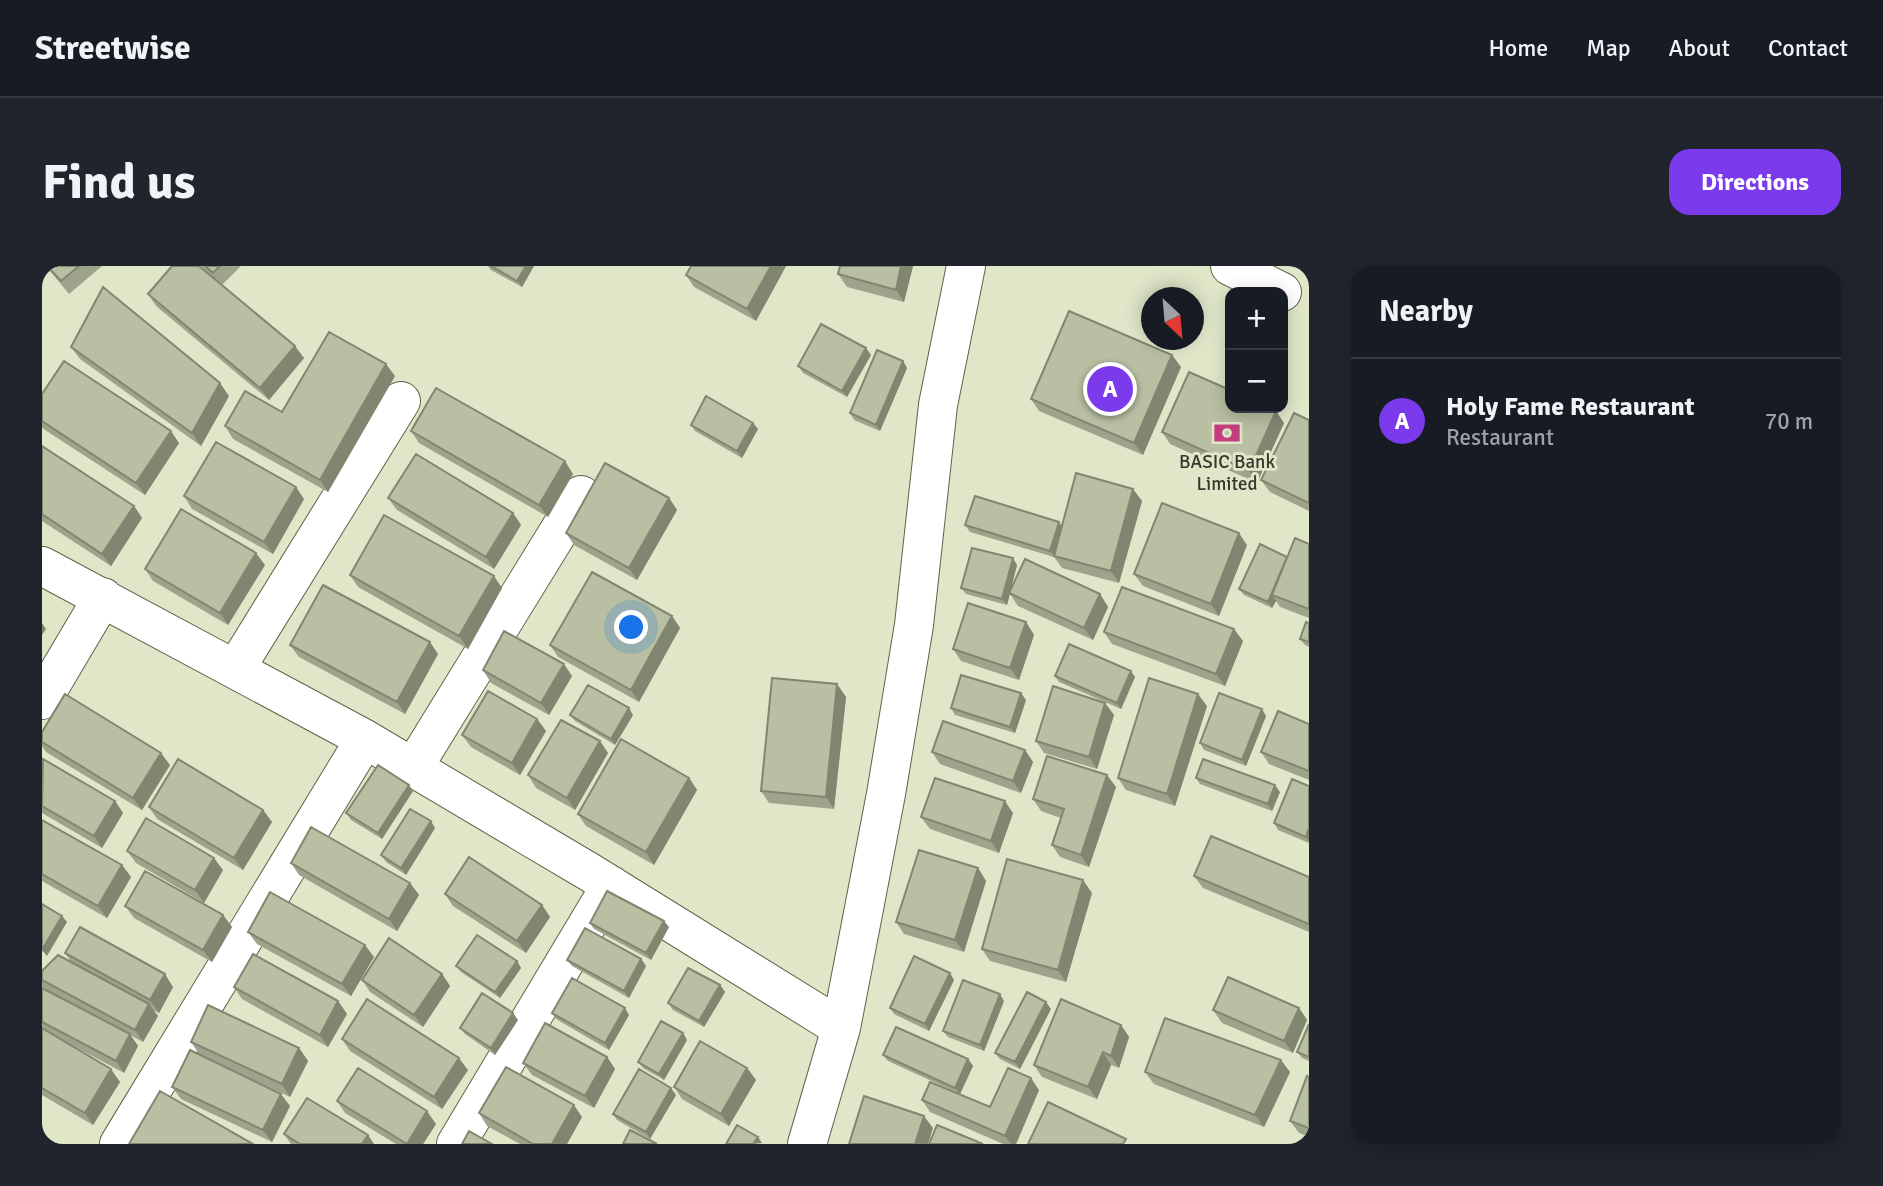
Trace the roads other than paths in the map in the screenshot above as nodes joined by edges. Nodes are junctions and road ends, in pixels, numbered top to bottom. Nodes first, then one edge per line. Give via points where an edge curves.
1 (966, 266) edge
2 (1230, 266) edge
3 (1270, 287) edge
4 (1288, 296) edge
5 (1309, 306) edge
6 (401, 401) dead end
7 (581, 495) dead end
8 (42, 566) edge
9 (103, 597) junction
10 (236, 668) junction
11 (42, 700) edge
12 (365, 739) junction
13 (413, 768) junction
14 (611, 886) junction
15 (841, 1028) junction
16 (119, 1144) edge
17 (456, 1144) edge
18 (807, 1144) edge

1 - 15 main road via 939,405 914,625
2 - 3 main road
4 - 5 main road
6 - 10 main road
7 - 13 main road
8 - 9 main road
9 - 10 main road
9 - 11 main road
10 - 12 main road
12 - 13 main road
12 - 16 main road
13 - 14 main road
14 - 15 main road
14 - 17 main road
15 - 18 main road

